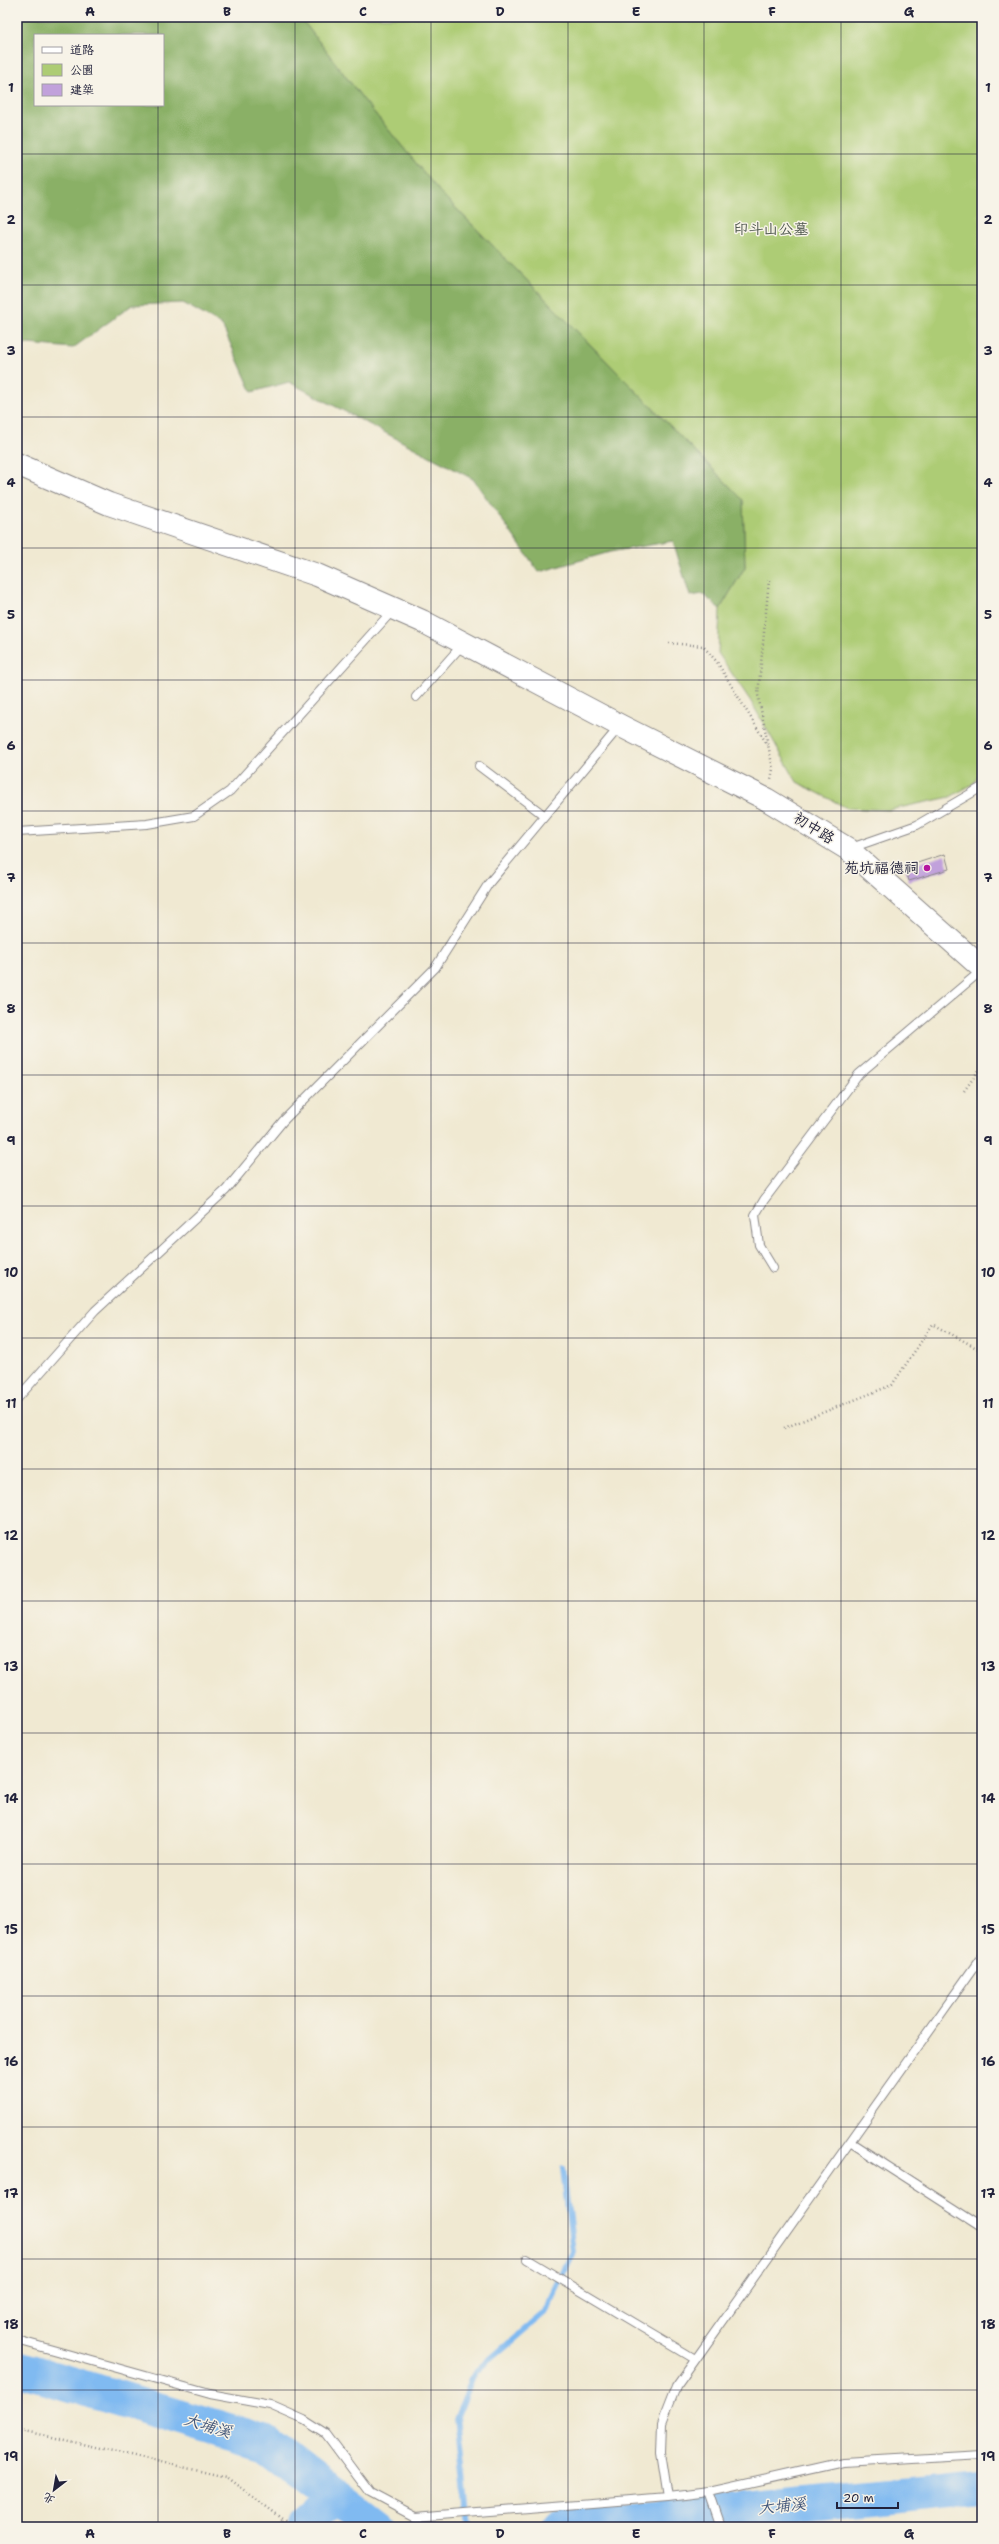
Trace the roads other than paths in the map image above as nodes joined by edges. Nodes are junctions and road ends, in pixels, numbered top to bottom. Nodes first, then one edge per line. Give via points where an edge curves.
1 (17, 464) edge
2 (394, 609) junction
3 (464, 643) junction
4 (416, 697) dead end
5 (621, 726) junction
6 (479, 766) dead end
7 (982, 787) edge
8 (545, 816) junction
9 (17, 832) edge
10 (848, 849) junction
11 (982, 969) edge
12 (773, 1268) dead end
13 (17, 1399) edge
14 (982, 1956) edge
15 (850, 2142) junction
16 (982, 2227) edge
17 (527, 2259) dead end
18 (17, 2340) edge
19 (696, 2359) junction
20 (982, 2454) edge
21 (710, 2496) junction
22 (668, 2497) junction
23 (721, 2527) edge

1 - 2 street, 初中路 via 109,504 317,575
2 - 3 street, 初中路
2 - 9 lane via 230,792 194,816 147,824
3 - 4 lane
3 - 5 street, 初中路
5 - 8 lane
5 - 10 street, 初中路 via 766,799
6 - 8 lane
7 - 10 lane via 917,825
8 - 13 lane via 488,883 435,968 283,1121 226,1190 95,1311
10 - 11 street, 初中路
11 - 12 lane via 859,1074 764,1200 755,1215 759,1245
14 - 15 lane
15 - 16 lane
15 - 19 lane
17 - 19 lane
18 - 22 lane via 210,2394 270,2405 304,2420 326,2434 370,2493 415,2517
19 - 22 lane via 676,2387 662,2423 661,2452
20 - 21 lane via 843,2462
21 - 22 lane
21 - 23 lane

